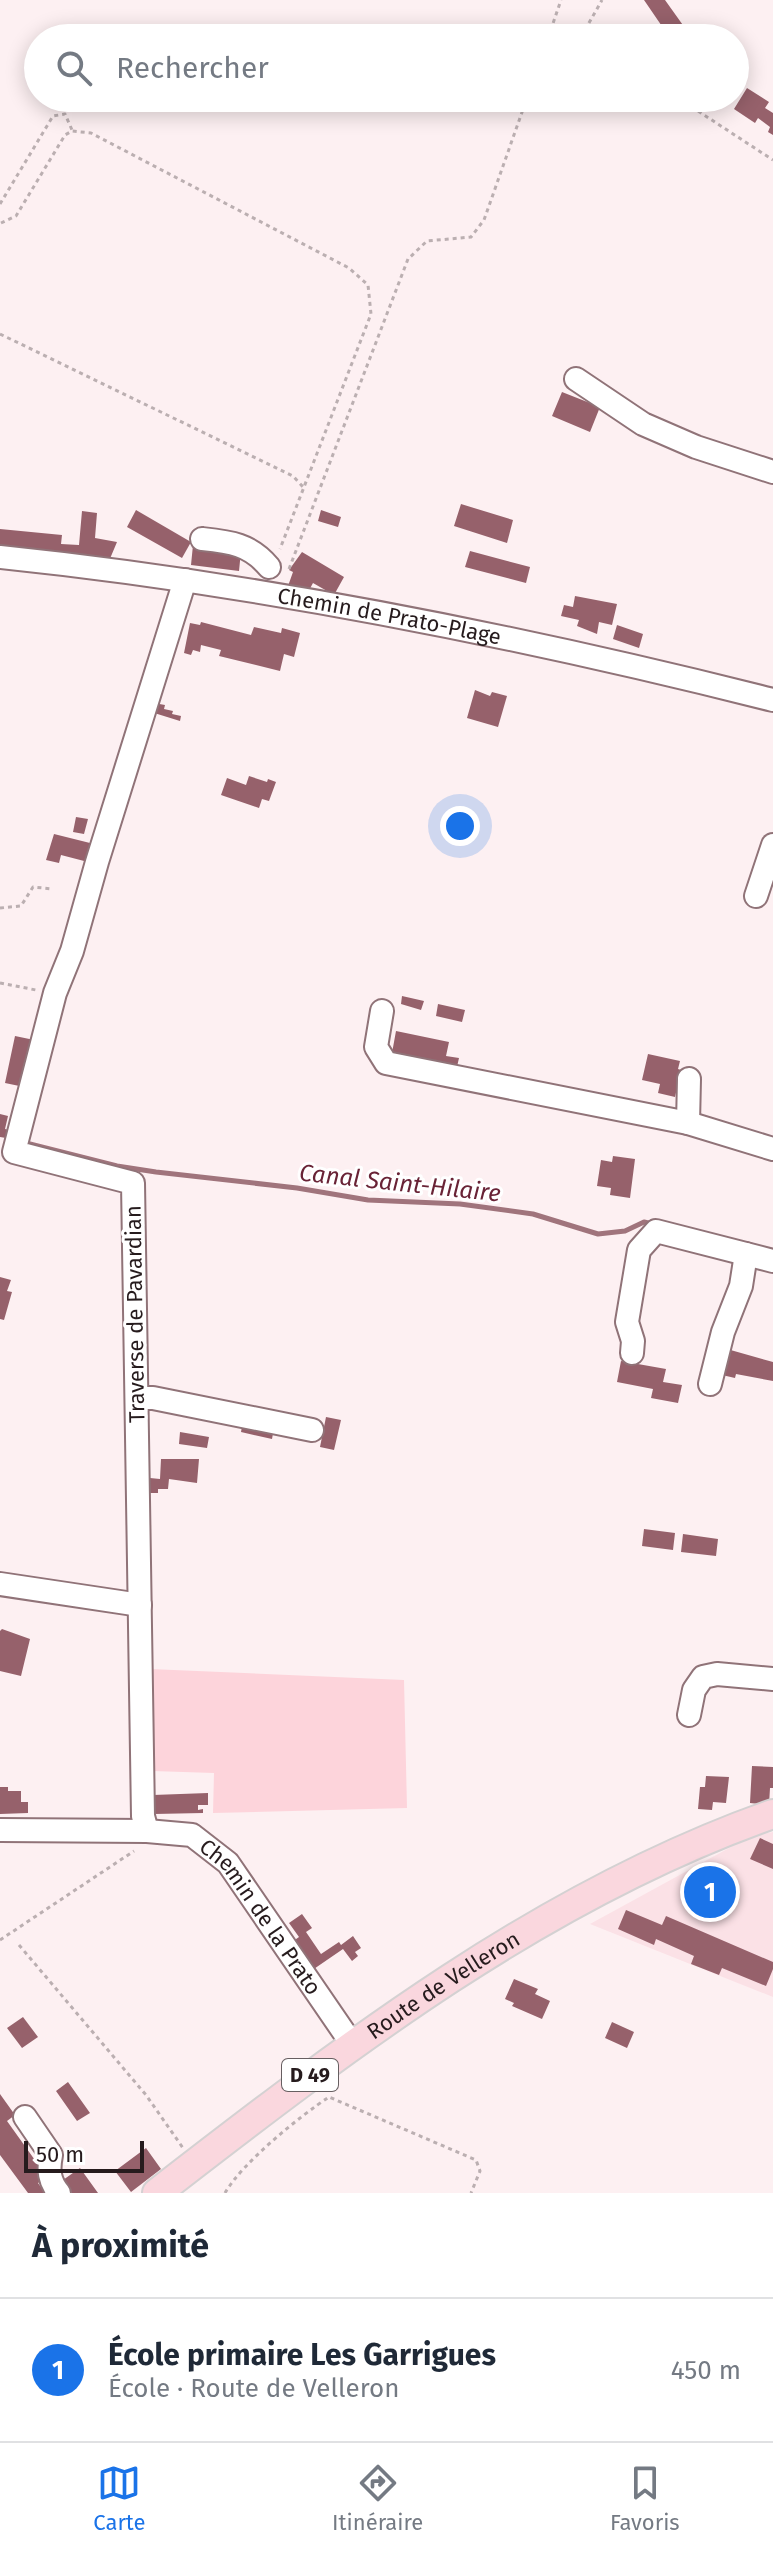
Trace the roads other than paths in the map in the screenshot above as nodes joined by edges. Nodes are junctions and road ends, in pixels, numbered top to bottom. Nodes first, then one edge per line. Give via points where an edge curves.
1 (576, 379) dead end
2 (773, 472) edge
3 (202, 539) dead end
4 (0, 557) edge
5 (269, 567) road end
6 (185, 580) junction
7 (773, 700) edge
8 (773, 845) edge
9 (756, 896) dead end
10 (382, 1011) dead end
11 (689, 1079) dead end
12 (688, 1123) junction
13 (773, 1149) edge
14 (746, 1254) junction
15 (773, 1261) edge
16 (632, 1353) dead end
17 (710, 1384) dead end
18 (137, 1398) junction
19 (312, 1430) dead end
20 (0, 1584) edge
21 (140, 1605) junction
22 (773, 1679) edge
23 (689, 1715) dead end
24 (767, 1818) edge
25 (0, 1830) edge
26 (147, 1831) junction
27 (352, 2044) junction
28 (25, 2117) dead end
29 (59, 2193) edge
30 (157, 2193) edge

1 - 2 street via 643,424
3 - 5 street via 237,543
4 - 6 street, Chemin de Prato-Plage
6 - 7 street, Chemin de Prato-Plage via 524,641
6 - 18 street, Traverse de Pavardian via 55,993 14,1152 133,1183
8 - 9 street
10 - 12 street via 376,1047 386,1063
11 - 12 street
12 - 13 street
14 - 15 street
14 - 16 street via 656,1231 639,1250 627,1322
14 - 17 street
18 - 19 street
18 - 21 street, Traverse de Pavardian
20 - 21 street
21 - 26 street, Traverse de Pavardian
22 - 23 street via 703,1677
24 - 27 main road, Route de Velleron / D 49 via 603,1888 469,1966
25 - 26 street, Chemin de la Prato
26 - 27 street, Chemin de la Prato via 192,1835 228,1863
27 - 30 main road, Route de Velleron / D 49
28 - 29 street via 51,2155 52,2184

